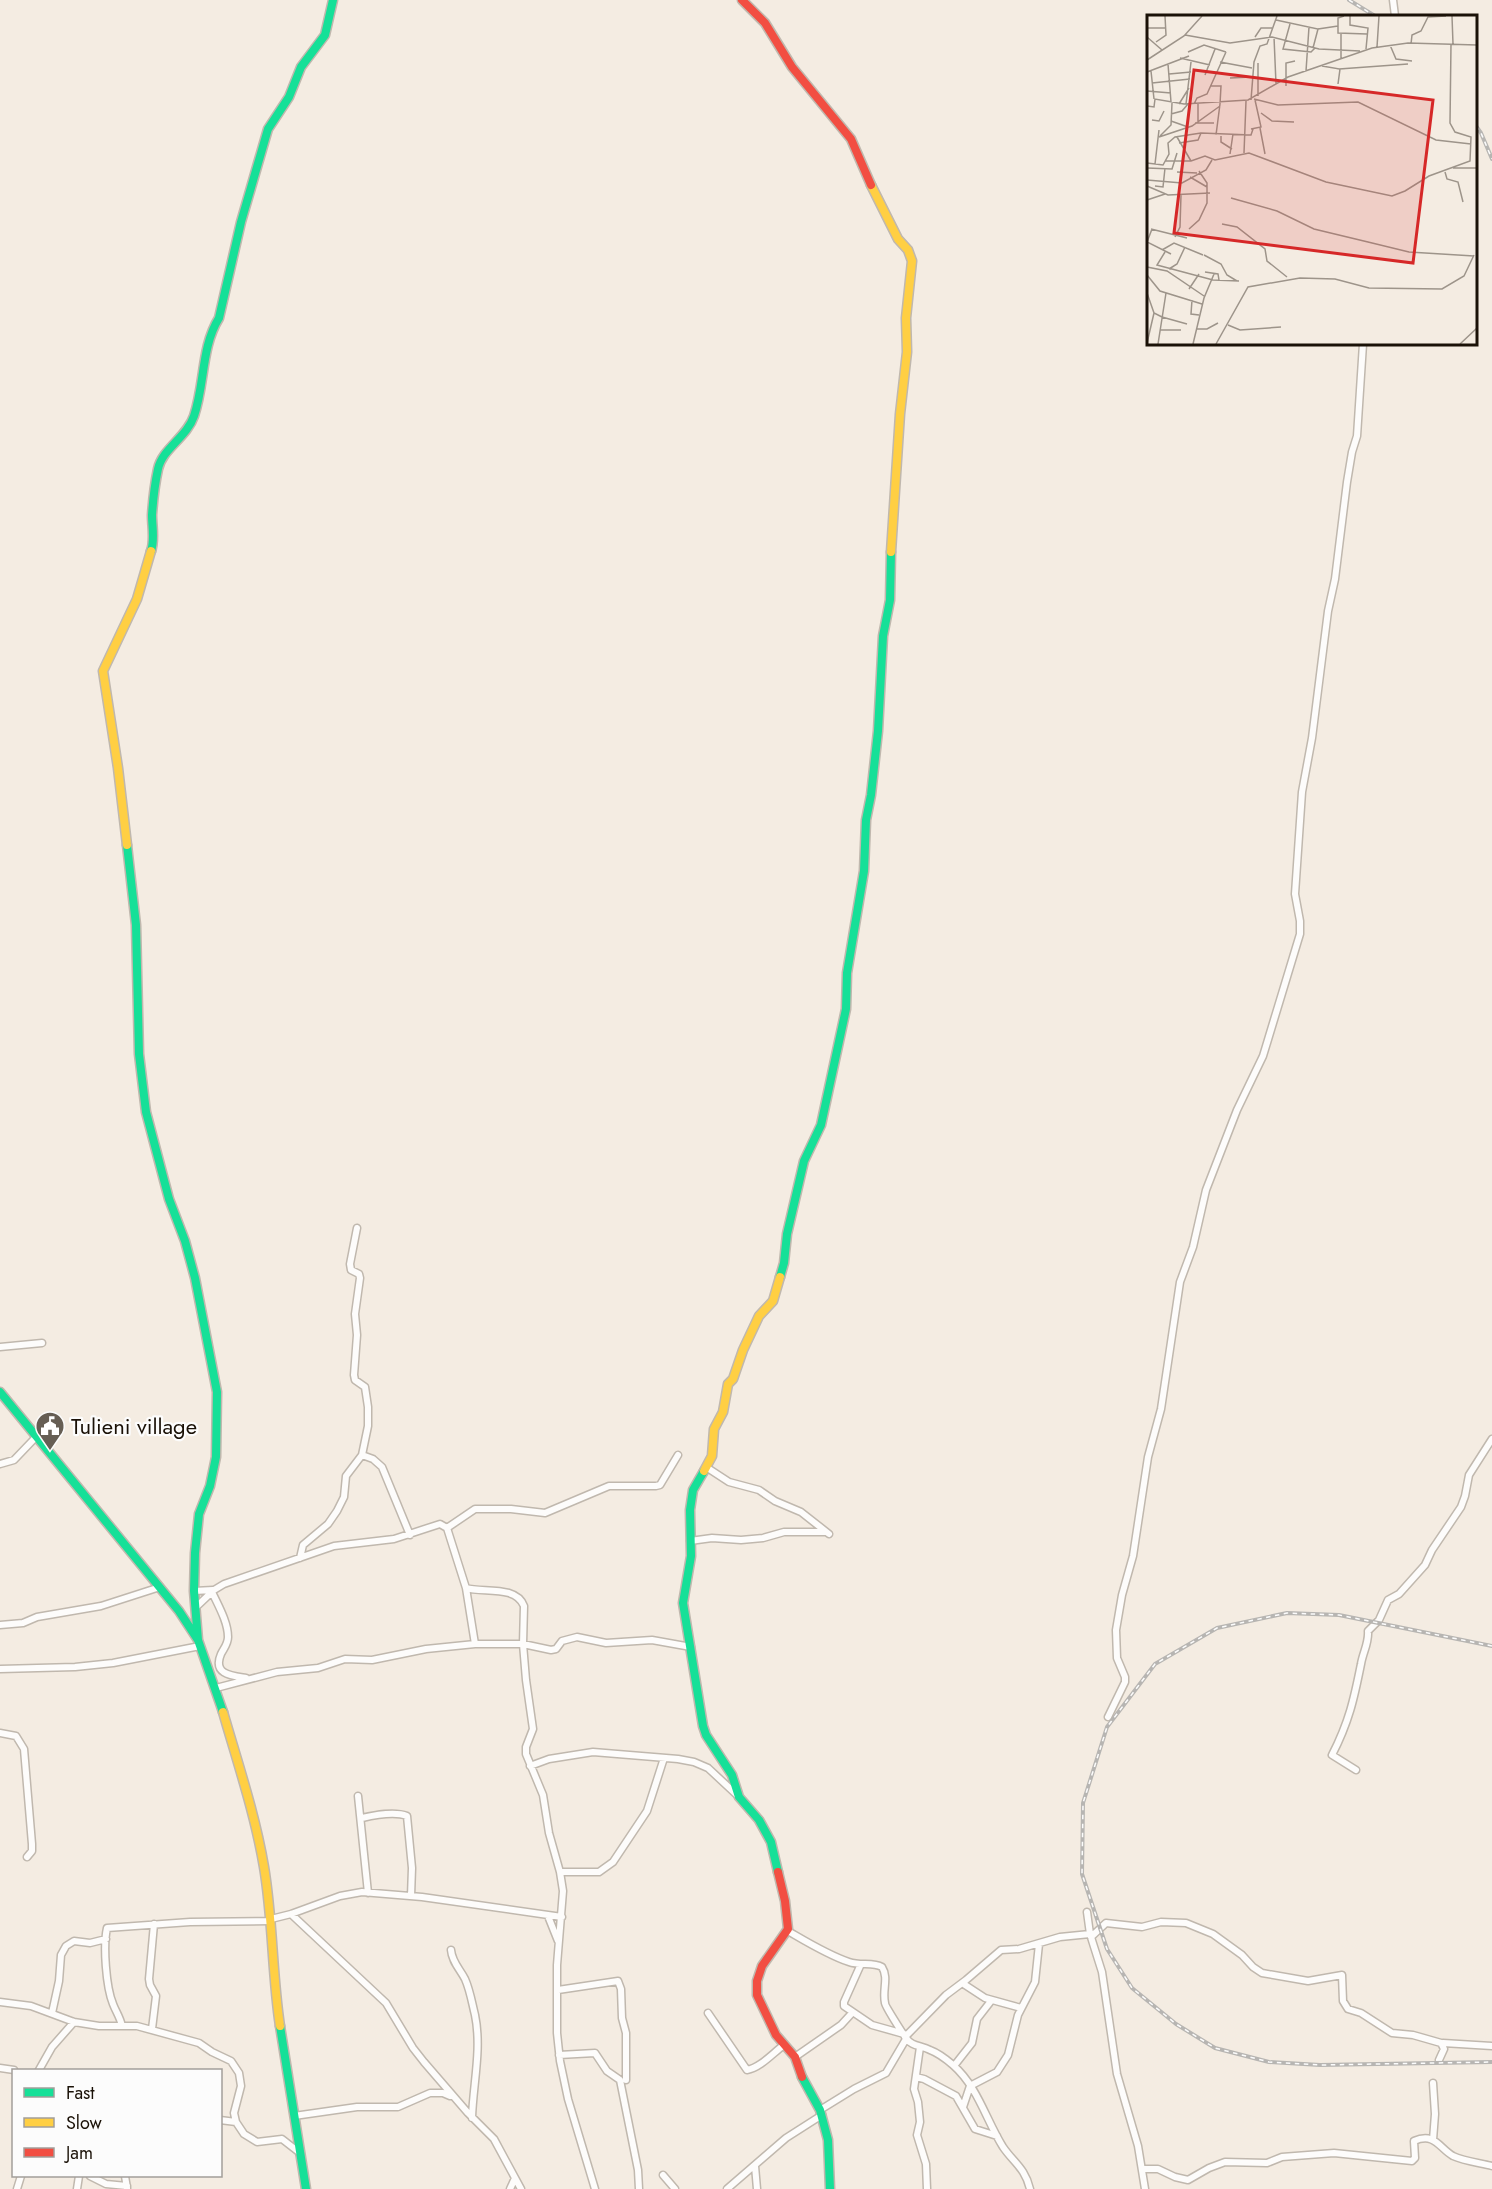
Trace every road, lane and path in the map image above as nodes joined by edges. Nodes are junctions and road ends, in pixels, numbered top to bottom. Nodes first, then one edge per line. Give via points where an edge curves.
1 (333, 0) edge
2 (742, 0) edge
3 (1393, 0) edge
4 (1395, 15) edge
5 (1364, 345) edge
6 (357, 1228) dead end
7 (42, 1343) dead end
8 (0, 1347) edge
9 (0, 1392) edge
10 (36, 1437) junction
11 (1492, 1439) edge
12 (362, 1455) junction
13 (678, 1455) dead end
14 (0, 1464) edge
15 (706, 1467) junction
16 (447, 1528) junction
17 (410, 1535) junction
18 (690, 1541) junction
19 (300, 1558) junction
20 (160, 1587) junction
21 (466, 1588) junction
22 (194, 1591) junction
23 (213, 1591) junction
24 (195, 1608) junction
25 (0, 1624) edge
26 (199, 1643) junction
27 (475, 1644) junction
28 (523, 1644) junction
29 (691, 1647) junction
30 (0, 1669) edge
31 (249, 1679) junction
32 (216, 1689) junction
33 (1108, 1717) dead end
34 (0, 1733) edge
35 (663, 1758) junction
36 (530, 1766) junction
37 (1356, 1770) dead end
38 (358, 1796) dead end
39 (740, 1797) junction
40 (362, 1818) junction
41 (27, 1857) dead end
42 (560, 1872) junction
43 (368, 1893) junction
44 (411, 1896) junction
45 (1088, 1912) dead end
46 (291, 1914) junction
47 (548, 1916) junction
48 (562, 1917) junction
49 (271, 1920) junction
50 (154, 1924) junction
51 (788, 1931) junction
52 (1090, 1935) junction
53 (106, 1939) junction
54 (558, 1942) junction
55 (1039, 1944) junction
56 (451, 1950) dead end
57 (861, 1964) junction
58 (962, 1983) junction
59 (558, 1990) junction
60 (991, 2001) junction
61 (0, 2002) edge
62 (1021, 2008) junction
63 (52, 2013) junction
64 (708, 2013) dead end
65 (852, 2013) junction
66 (74, 2022) junction
67 (122, 2026) junction
68 (152, 2029) junction
69 (905, 2037) junction
70 (1443, 2043) dead end
71 (784, 2045) junction
72 (1492, 2046) edge
73 (920, 2047) junction
74 (559, 2055) junction
75 (795, 2057) junction
76 (1439, 2060) dead end
77 (954, 2066) junction
78 (40, 2069) edge
79 (916, 2077) junction
80 (626, 2080) dead end
81 (1433, 2084) dead end
82 (970, 2086) junction
83 (454, 2098) junction
84 (963, 2107) junction
85 (821, 2112) junction
86 (294, 2116) junction
87 (472, 2118) junction
88 (222, 2120) edge
89 (236, 2122) junction
90 (997, 2136) junction
91 (1433, 2140) junction
92 (301, 2154) junction
93 (755, 2166) junction
94 (1492, 2166) edge
95 (1142, 2169) junction
96 (663, 2175) dead end
97 (93, 2177) edge
98 (515, 2178) junction
99 (127, 2188) edge
100 (306, 2189) edge
101 (510, 2189) edge
102 (521, 2189) edge
103 (595, 2189) edge
104 (639, 2189) edge
105 (675, 2189) edge
106 (727, 2189) edge
107 (757, 2189) edge
108 (830, 2189) edge
109 (927, 2189) edge
110 (1030, 2189) edge
111 (1145, 2189) edge

1 - 22 street via 325,35 301,67 284,106 268,129 219,318 211,331 194,417 158,466 153,546 137,600 103,671 136,925 139,1054 146,1112 195,1278 217,1392 216,1457 200,1514
2 - 15 street via 765,23 792,68 850,139 912,261 879,725 866,820 864,871 847,972 846,1009 821,1125 804,1161 777,1288 773,1301 759,1316 728,1384
3 - 4 street
5 - 33 street via 1358,429 1302,792 1295,872 1300,934 1263,1056 1206,1190 1180,1282 1161,1409 1148,1457 1133,1556 1116,1630 1117,1658 1125,1682
6 - 12 street via 350,1264 360,1278 354,1374 355,1380 365,1387 369,1417
7 - 8 street
9 - 10 street
10 - 14 street via 14,1460
10 - 20 street
11 - 37 street via 1468,1475 1461,1507 1425,1565 1399,1594 1388,1600 1379,1620 1368,1631 1350,1715 1332,1755
12 - 17 street via 382,1467
12 - 19 street via 346,1476 344,1497 337,1511 303,1545
13 - 16 street via 660,1485 609,1486 545,1513 475,1509
15 - 18 street via 691,1499
15 - 18 street via 729,1482 759,1490 801,1512 827,1533 784,1532 763,1538
16 - 17 street via 440,1524
16 - 21 street
17 - 19 street via 349,1543
18 - 29 street via 691,1563 683,1603
19 - 23 street
20 - 25 street via 100,1606 23,1623
20 - 26 street
21 - 27 street
21 - 28 street via 497,1591 522,1601
22 - 23 street
22 - 24 street
23 - 24 street
23 - 31 street via 227,1630 227,1643 219,1660 222,1669 232,1677
24 - 26 street
26 - 30 street via 113,1663
26 - 32 street
27 - 28 street
27 - 31 street via 372,1660 345,1659 318,1668
28 - 29 street via 551,1650 562,1641 577,1637 606,1643 652,1640
28 - 36 street via 533,1723 525,1750
29 - 39 street via 703,1726 732,1774
31 - 32 street
32 - 49 street via 252,1808
34 - 41 street via 16,1736 24,1749 32,1844
35 - 36 street via 593,1752
35 - 39 street via 708,1768
35 - 42 street via 647,1811 613,1862 599,1872
36 - 42 street via 543,1795
38 - 40 street
39 - 51 street via 759,1820 774,1850
40 - 43 street
40 - 44 street via 407,1816
42 - 48 street
43 - 44 street
43 - 46 street via 340,1896
44 - 47 street
45 - 52 street
46 - 49 street
46 - 83 street via 386,2003 413,2048
47 - 48 street
47 - 54 street
48 - 54 street
49 - 50 street
49 - 86 street via 274,1992
50 - 53 street via 109,1928
50 - 68 street via 149,1979 156,1996
51 - 57 street via 846,1961
51 - 71 street via 765,1958 756,1988 760,2005
52 - 55 street via 1060,1937
52 - 76 street via 1106,1923 1142,1927 1161,1922 1186,1923 1213,1934 1262,1973 1308,1981 1342,1975 1343,2001 1348,2009 1392,2033 1441,2043 1444,2049
52 - 95 street via 1102,1972 1117,2074
53 - 63 street via 77,1940 66,1946 61,1955
53 - 67 street via 112,2003
54 - 59 street
55 - 58 street via 1001,1950
55 - 62 street via 1035,1982
56 - 87 street via 465,1980 477,2024
57 - 65 street via 844,2002
57 - 69 street via 876,1964 884,1969 886,2006
58 - 60 street
58 - 69 street
59 - 74 street
59 - 80 street via 618,1981 626,2031
60 - 62 street
60 - 77 street via 977,2019 972,2043
61 - 63 street
62 - 82 street via 1006,2059 997,2072
63 - 66 street
64 - 71 street via 747,2070
65 - 69 street
65 - 75 street
66 - 67 street
66 - 78 street
67 - 68 street
68 - 89 street via 191,2040 231,2061 241,2082 234,2109
69 - 73 street
69 - 85 street via 886,2073
70 - 72 street
71 - 75 street
73 - 77 street
73 - 79 street
74 - 103 street
74 - 104 street via 595,2053 607,2071 620,2080
75 - 85 street
77 - 82 street
79 - 84 street via 953,2094
79 - 109 street via 914,2092 920,2122 916,2132 926,2164
81 - 91 street
82 - 84 street
82 - 90 street
83 - 86 street via 443,2092 430,2092 398,2107 348,2108
83 - 87 street
84 - 90 street via 975,2129
85 - 93 street
85 - 108 street via 828,2140
86 - 92 street
87 - 98 street via 494,2139
88 - 89 street
89 - 92 street via 254,2140 282,2139
90 - 110 street via 1024,2170
91 - 94 street via 1454,2156
91 - 95 street via 1415,2140 1412,2161 1334,2153 1282,2157 1267,2163 1225,2162 1188,2180 1158,2169
92 - 100 street
93 - 106 street
93 - 107 street
95 - 111 street
96 - 105 street
97 - 99 street via 105,2184
98 - 101 street
98 - 102 street

